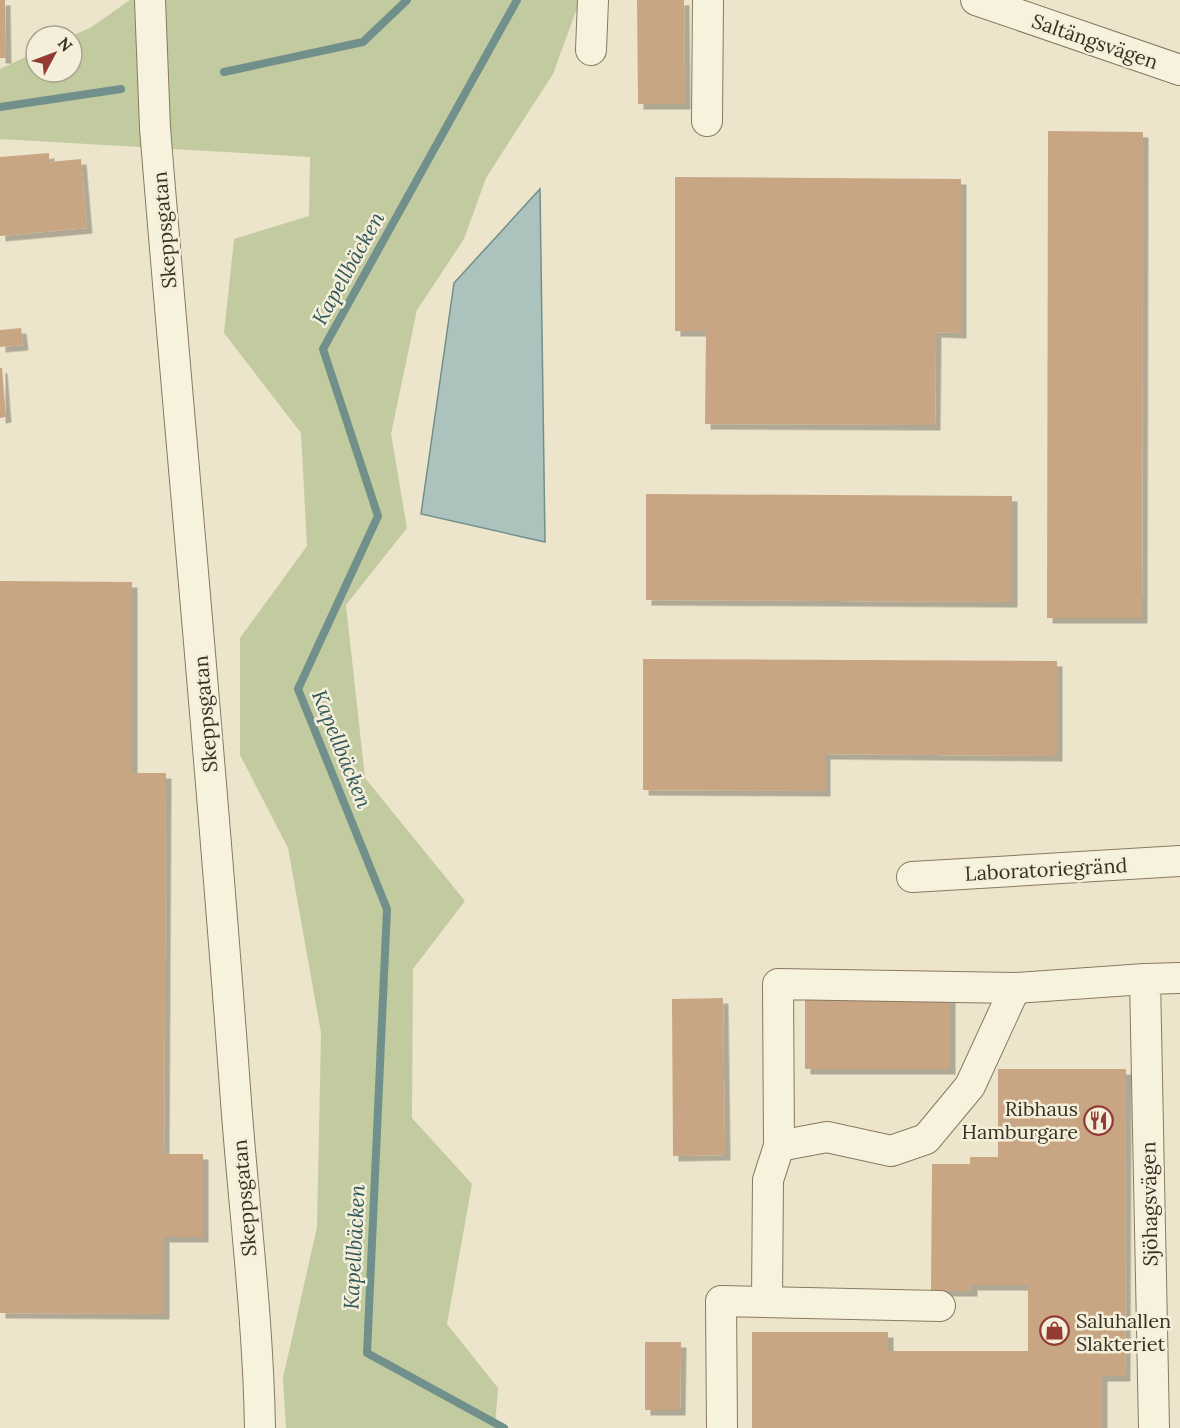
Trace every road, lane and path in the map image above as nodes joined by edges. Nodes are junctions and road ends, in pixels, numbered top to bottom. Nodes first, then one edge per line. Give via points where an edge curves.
1 (150, 0) edge
2 (592, 0) edge
3 (708, 0) edge
4 (976, 0) edge
5 (591, 50) dead end
6 (1180, 70) edge
7 (706, 121) dead end
8 (1180, 861) edge
9 (912, 877) dead end
10 (1180, 978) edge
11 (1145, 979) junction
12 (1015, 988) junction
13 (779, 1146) junction
14 (767, 1301) junction
15 (940, 1306) dead end
16 (260, 1428) edge
17 (722, 1428) edge
18 (1154, 1428) edge

1 - 16 street, Skeppsgatan via 155,128 259,1358
2 - 5 street
3 - 7 street
4 - 6 street, Saltängsvägen
8 - 9 street, Laboratoriegränd
10 - 11 street
11 - 12 street
11 - 18 street, Sjöhagsvägen
12 - 13 street via 970,1086 926,1140 891,1151 827,1137
12 - 13 street via 778,984
13 - 14 street via 768,1180
14 - 15 street
14 - 17 street via 721,1301

